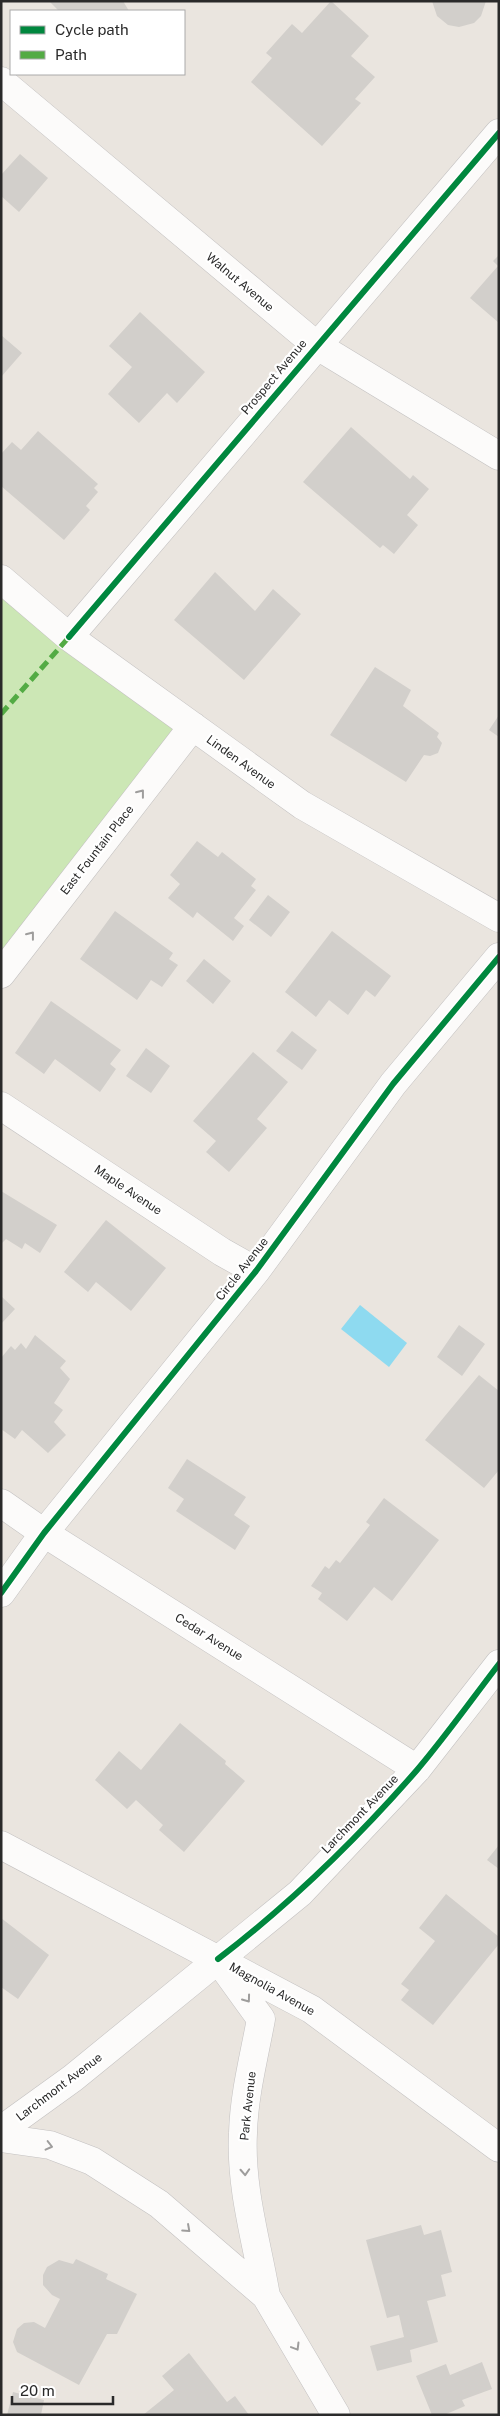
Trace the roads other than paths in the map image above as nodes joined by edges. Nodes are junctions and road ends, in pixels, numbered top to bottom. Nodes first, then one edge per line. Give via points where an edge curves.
1 (1, 81) edge
2 (499, 133) edge
3 (316, 345) junction
4 (499, 456) edge
5 (1, 579) edge
6 (69, 637) junction
7 (193, 726) junction
8 (499, 918) edge
9 (499, 957) edge
10 (1, 974) edge
11 (1, 1106) edge
12 (256, 1271) junction
13 (1, 1503) edge
14 (44, 1533) junction
15 (1, 1593) edge
16 (499, 1664) edge
17 (418, 1769) junction
18 (1, 1845) edge
19 (218, 1959) junction
20 (1, 2130) edge
21 (1, 2138) edge
22 (499, 2148) edge
23 (266, 2296) junction
24 (336, 2415) edge

1 - 3 street, Walnut Avenue
2 - 3 street, Prospect Avenue
3 - 4 street, Walnut Avenue
3 - 6 street, Prospect Avenue
5 - 6 street, Linden Avenue
6 - 7 street, Linden Avenue
7 - 8 street, Linden Avenue via 302,805
10 -> 7 street, East Fountain Place
9 - 12 street, Circle Avenue via 393,1084
11 - 12 street, Maple Avenue via 222,1252
12 - 14 street, Circle Avenue
13 - 14 street, Cedar Avenue
14 - 15 street, Circle Avenue
14 - 17 street, Cedar Avenue
16 - 17 street, Larchmont Avenue
17 - 19 street, Larchmont Avenue via 300,1893
18 - 19 street, Magnolia Avenue
19 - 20 street, Larchmont Avenue via 73,2078
19 - 22 street, Magnolia Avenue via 311,2009
19 -> 23 street, Park Avenue via 261,2019 242,2134 246,2193
21 -> 23 street, Park Avenue via 50,2145 92,2160 159,2204
23 -> 24 street, Park Avenue

